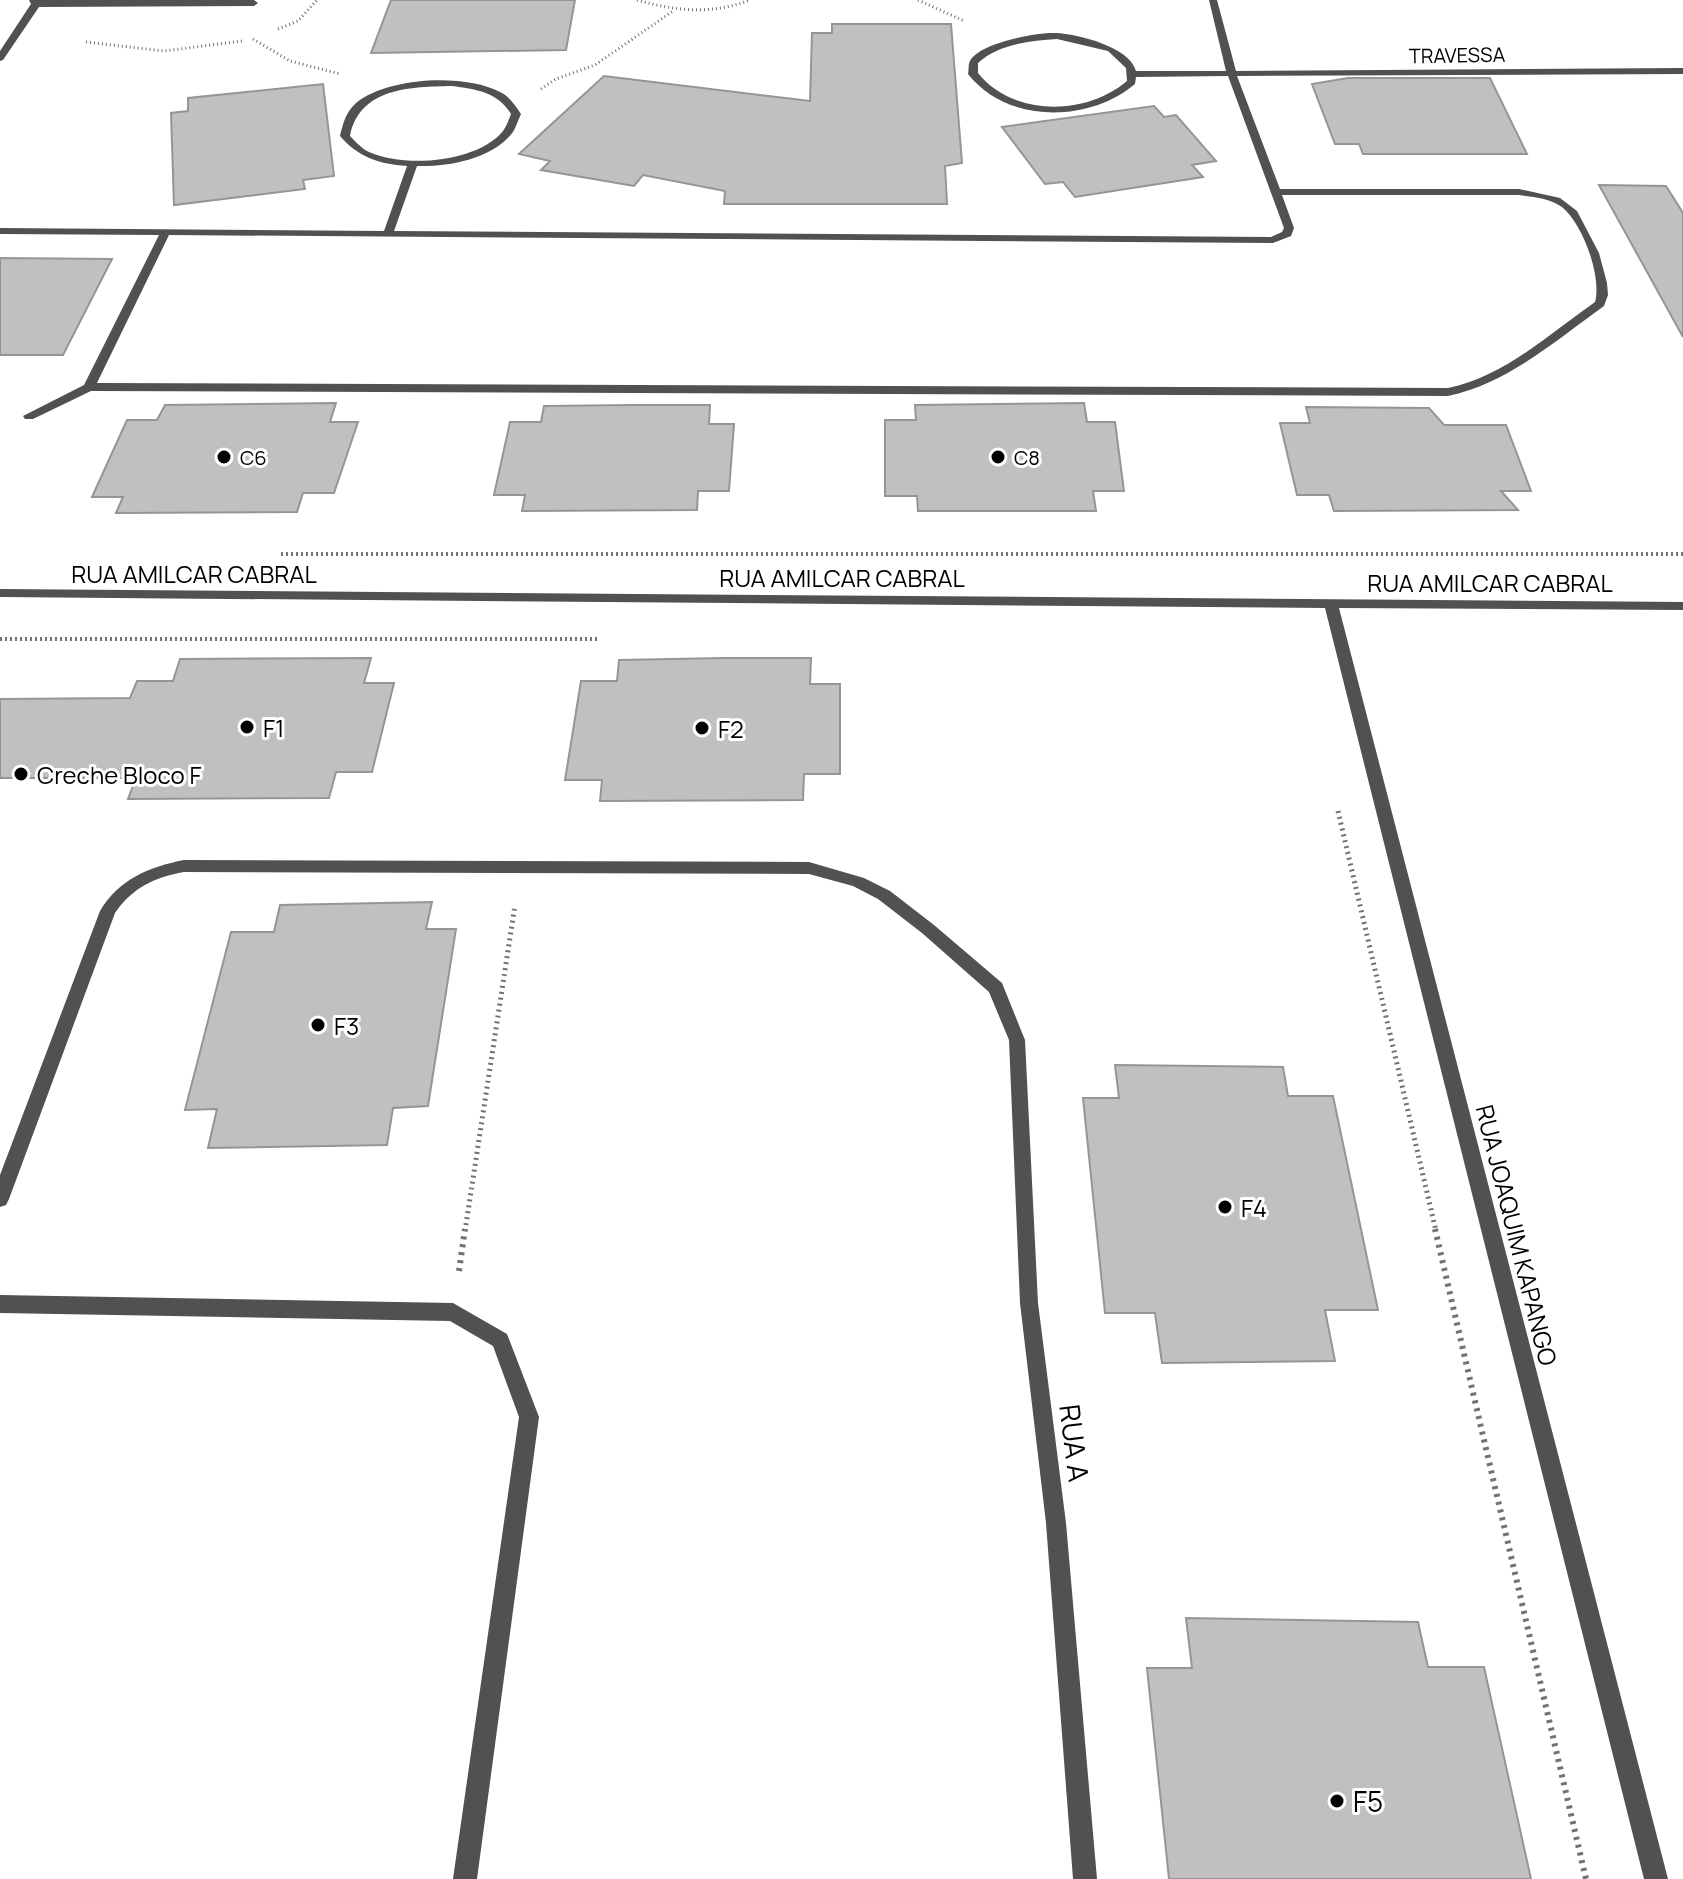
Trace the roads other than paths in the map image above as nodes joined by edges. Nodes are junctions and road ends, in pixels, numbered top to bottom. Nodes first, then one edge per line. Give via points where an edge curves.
1 (1213, 0) edge
2 (35, 2) edge
3 (254, 3) dead end
4 (0, 58) edge
5 (1683, 71) edge
6 (1134, 74) junction
7 (1232, 75) junction
8 (413, 163) junction
9 (1275, 192) junction
10 (0, 231) edge
11 (166, 231) junction
12 (389, 231) junction
13 (89, 387) junction
14 (29, 416) dead end
15 (0, 593) edge
16 (1331, 603) junction
17 (1683, 606) edge
18 (0, 1199) edge
19 (0, 1304) edge
20 (465, 1879) edge
21 (1085, 1879) edge
22 (1656, 1879) edge

1 - 7 street
2 - 3 street
2 - 4 street
5 - 7 street, TRAVESSA
6 - 6 street via 1127,60 1085,40 1026,37 983,53 975,65 983,86 1007,99 1057,108 1105,102 1122,93
6 - 7 street, TRAVESSA
7 - 9 street
8 - 8 street via 471,155 495,145 513,128 513,107 501,95 452,83 421,84 378,96 351,112 345,136 362,152
8 - 12 street
9 - 12 street via 1289,228 1287,234 1263,241
9 - 13 street via 1543,196 1566,204 1575,214 1602,275 1605,296 1487,382 1448,392
10 - 11 street
11 - 12 street
11 - 13 street
13 - 14 street
15 - 16 street, RUA AMILCAR CABRAL
16 - 17 street, RUA AMILCAR CABRAL
16 - 22 street, RUA JOAQUIM KAPANGO
18 - 21 street, RUA A via 108,911 118,894 157,870 809,868 884,895 996,988 1017,1040 1029,1303 1056,1523
19 - 20 street via 453,1312 500,1340 529,1417

